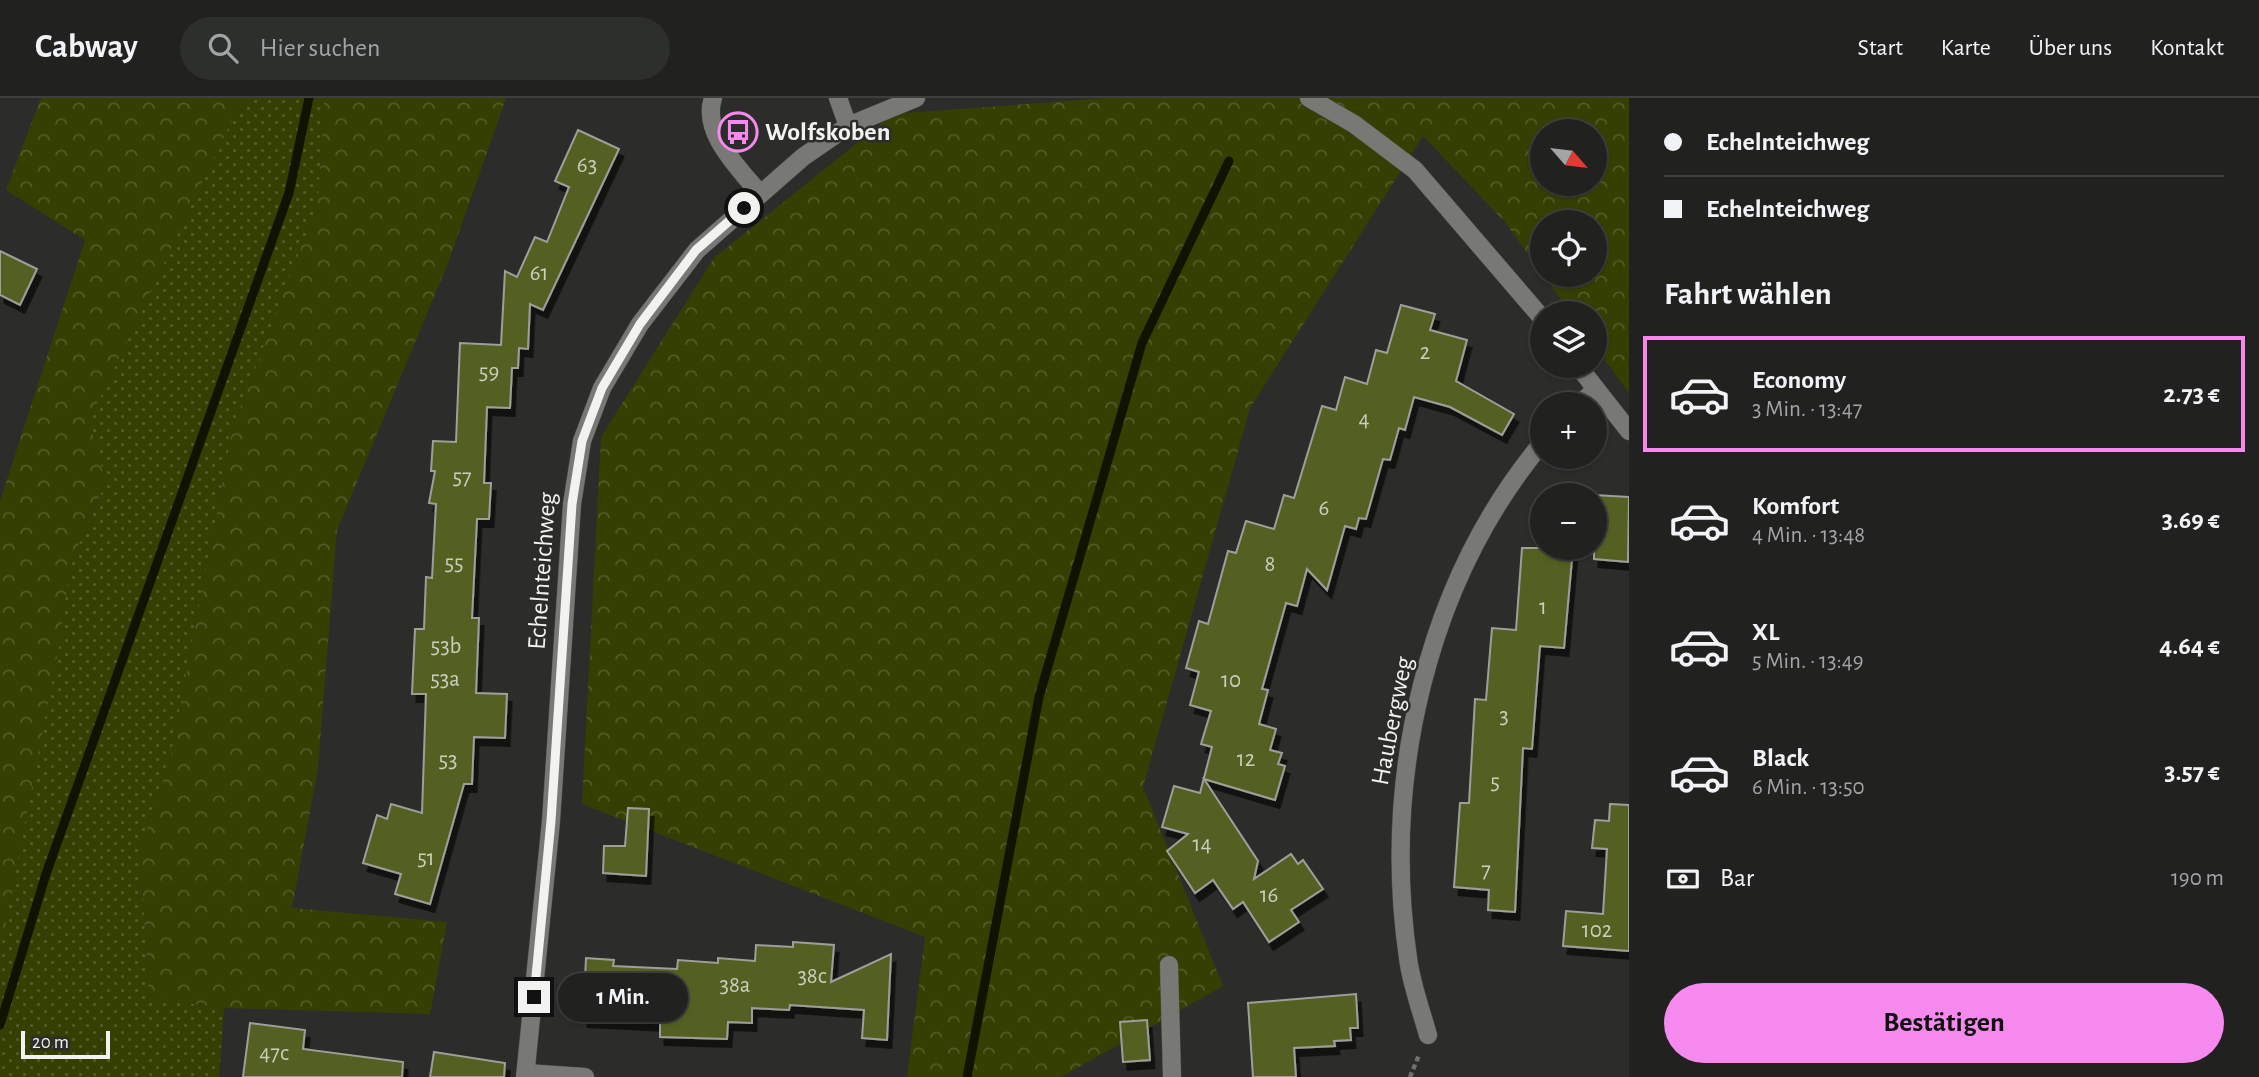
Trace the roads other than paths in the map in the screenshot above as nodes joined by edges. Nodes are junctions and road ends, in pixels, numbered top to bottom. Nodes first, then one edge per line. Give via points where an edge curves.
1 (713, 98) edge
2 (838, 98) edge
3 (916, 98) edge
4 (1309, 98) edge
5 (848, 126) junction
6 (760, 194) junction
7 (1530, 304) edge
8 (1588, 378) edge
9 (1597, 389) junction
10 (1594, 392) edge
11 (1629, 431) edge
12 (1530, 459) edge
13 (1169, 965) dead end
14 (1427, 1035) dead end
15 (526, 1075) edge
16 (585, 1077) edge
17 (1172, 1077) edge

1 - 6 street via 713,129
2 - 5 street
3 - 5 street, Echelnteichweg
4 - 7 street via 1354,124 1415,170
5 - 6 street, Echelnteichweg
6 - 15 street, Echelnteichweg via 696,250 640,324 602,388 582,441 572,504 551,821
8 - 9 street
9 - 10 street
9 - 11 street
12 - 14 street, Haubergweg via 1470,553 1424,674 1412,732 1401,876 1408,960
13 - 17 street
15 - 16 street, Echelnteichweg

